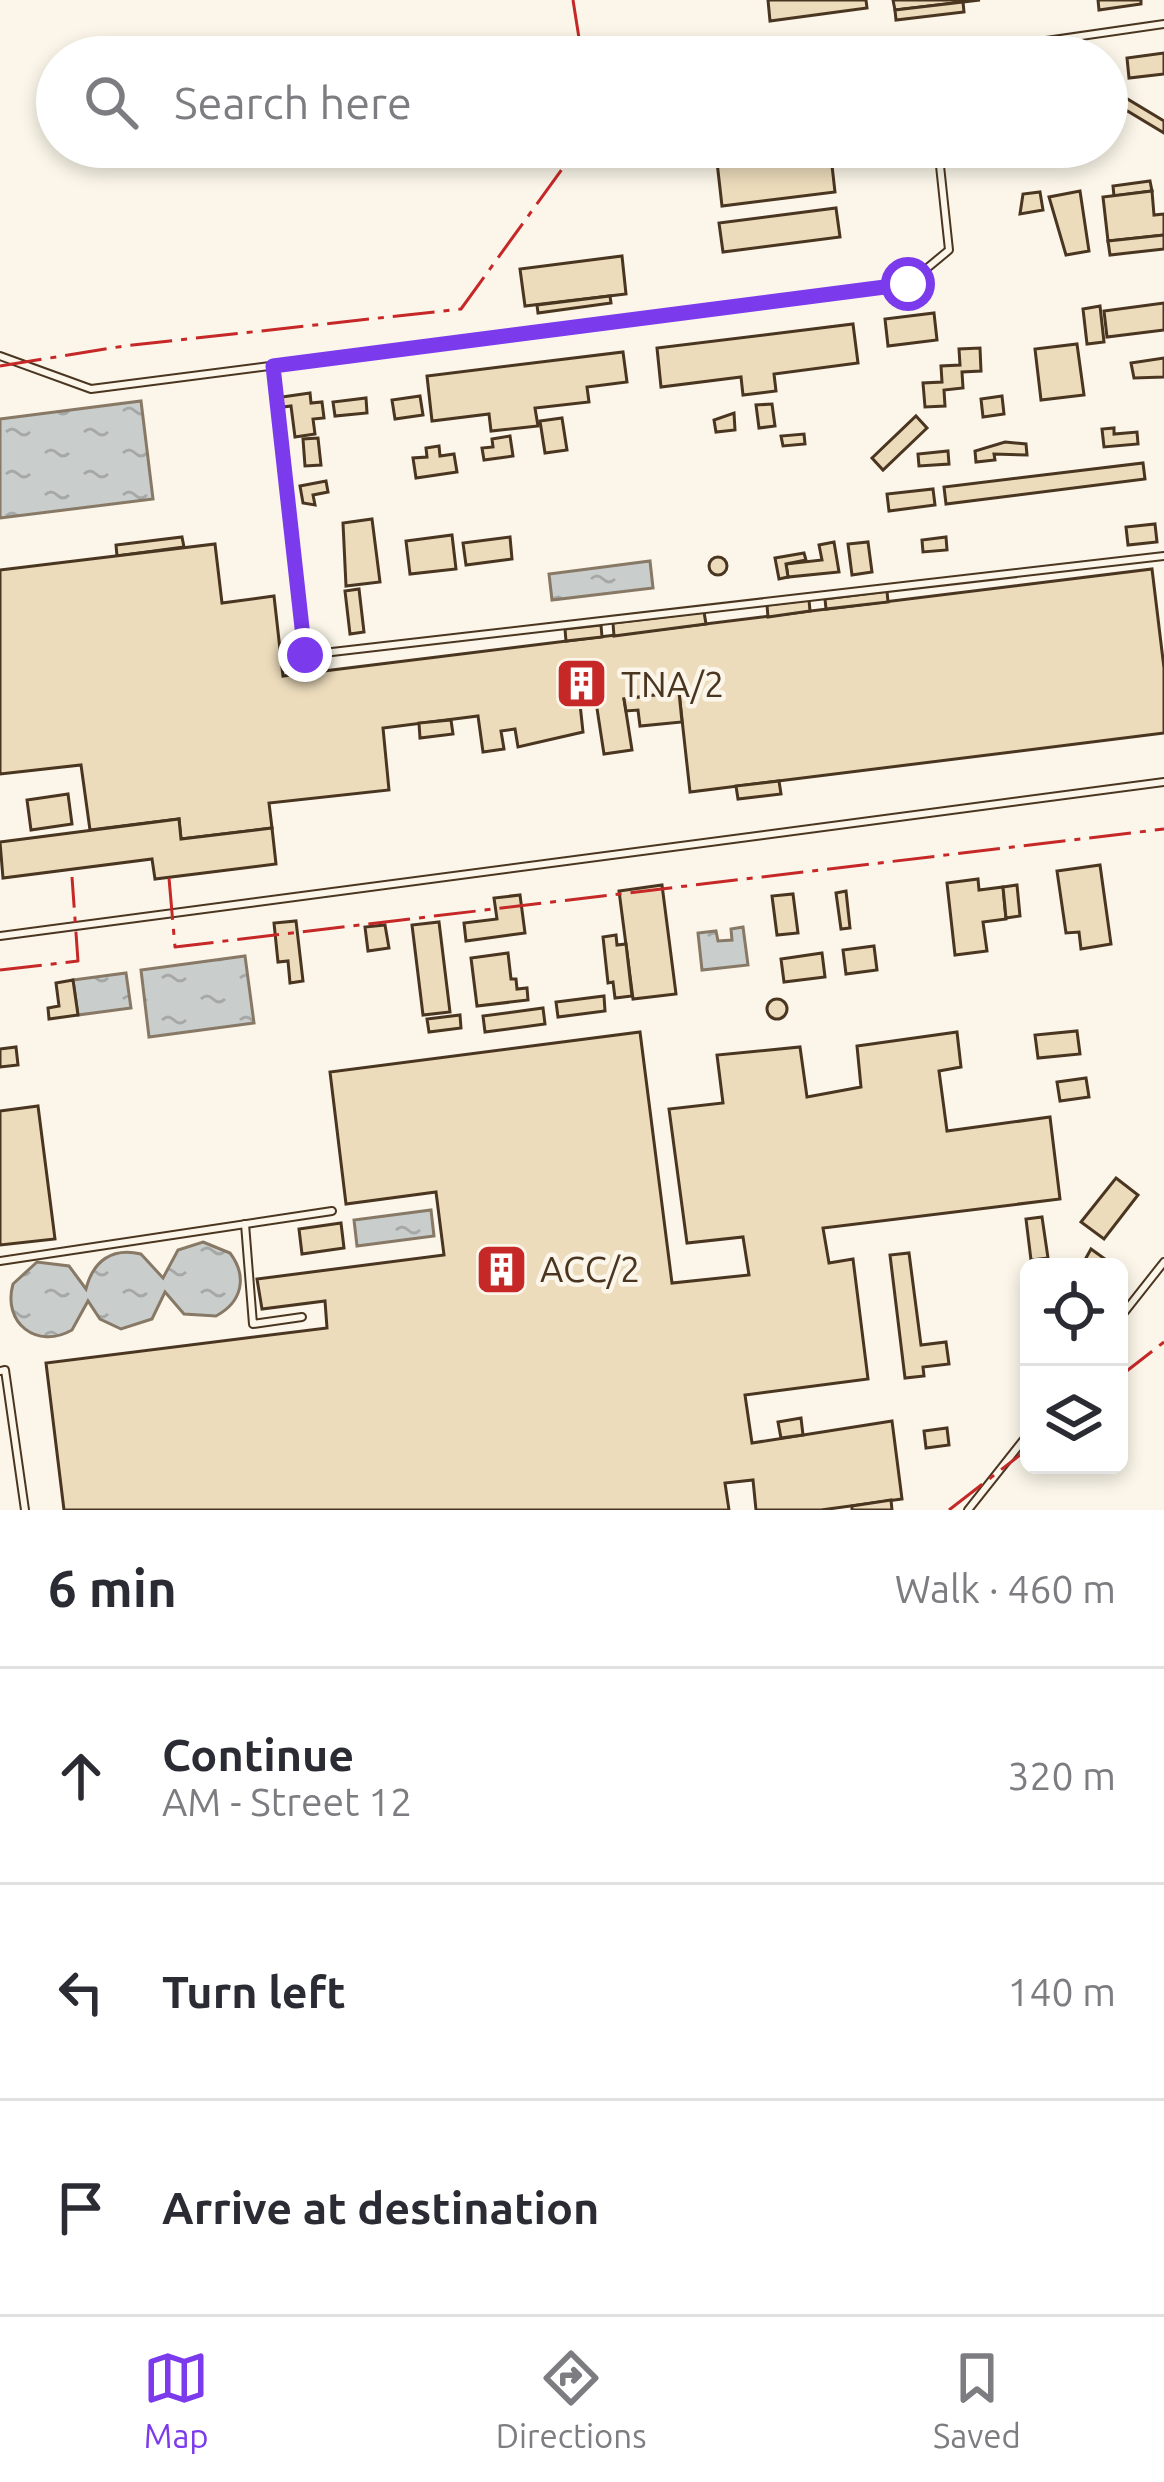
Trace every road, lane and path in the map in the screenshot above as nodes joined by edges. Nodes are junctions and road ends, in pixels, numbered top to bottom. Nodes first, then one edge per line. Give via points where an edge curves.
1 (1164, 24) edge
2 (1081, 36) edge
3 (940, 168) edge
4 (0, 356) edge
5 (273, 366) junction
6 (1164, 556) edge
7 (1164, 782) edge
8 (0, 936) edge
9 (332, 1210) dead end
10 (245, 1224) junction
11 (0, 1261) edge
12 (1164, 1262) edge
13 (1128, 1308) edge
14 (302, 1317) dead end
15 (0, 1371) edge
16 (1020, 1444) edge
17 (25, 1510) edge
18 (968, 1510) edge

1 - 2 lane
3 - 5 lane via 949,250 908,284
4 - 5 lane via 91,389
5 - 6 lane via 305,655
7 - 8 lane
9 - 10 lane
10 - 11 lane
10 - 14 lane via 253,1324
12 - 13 lane
15 - 17 lane
16 - 18 lane

